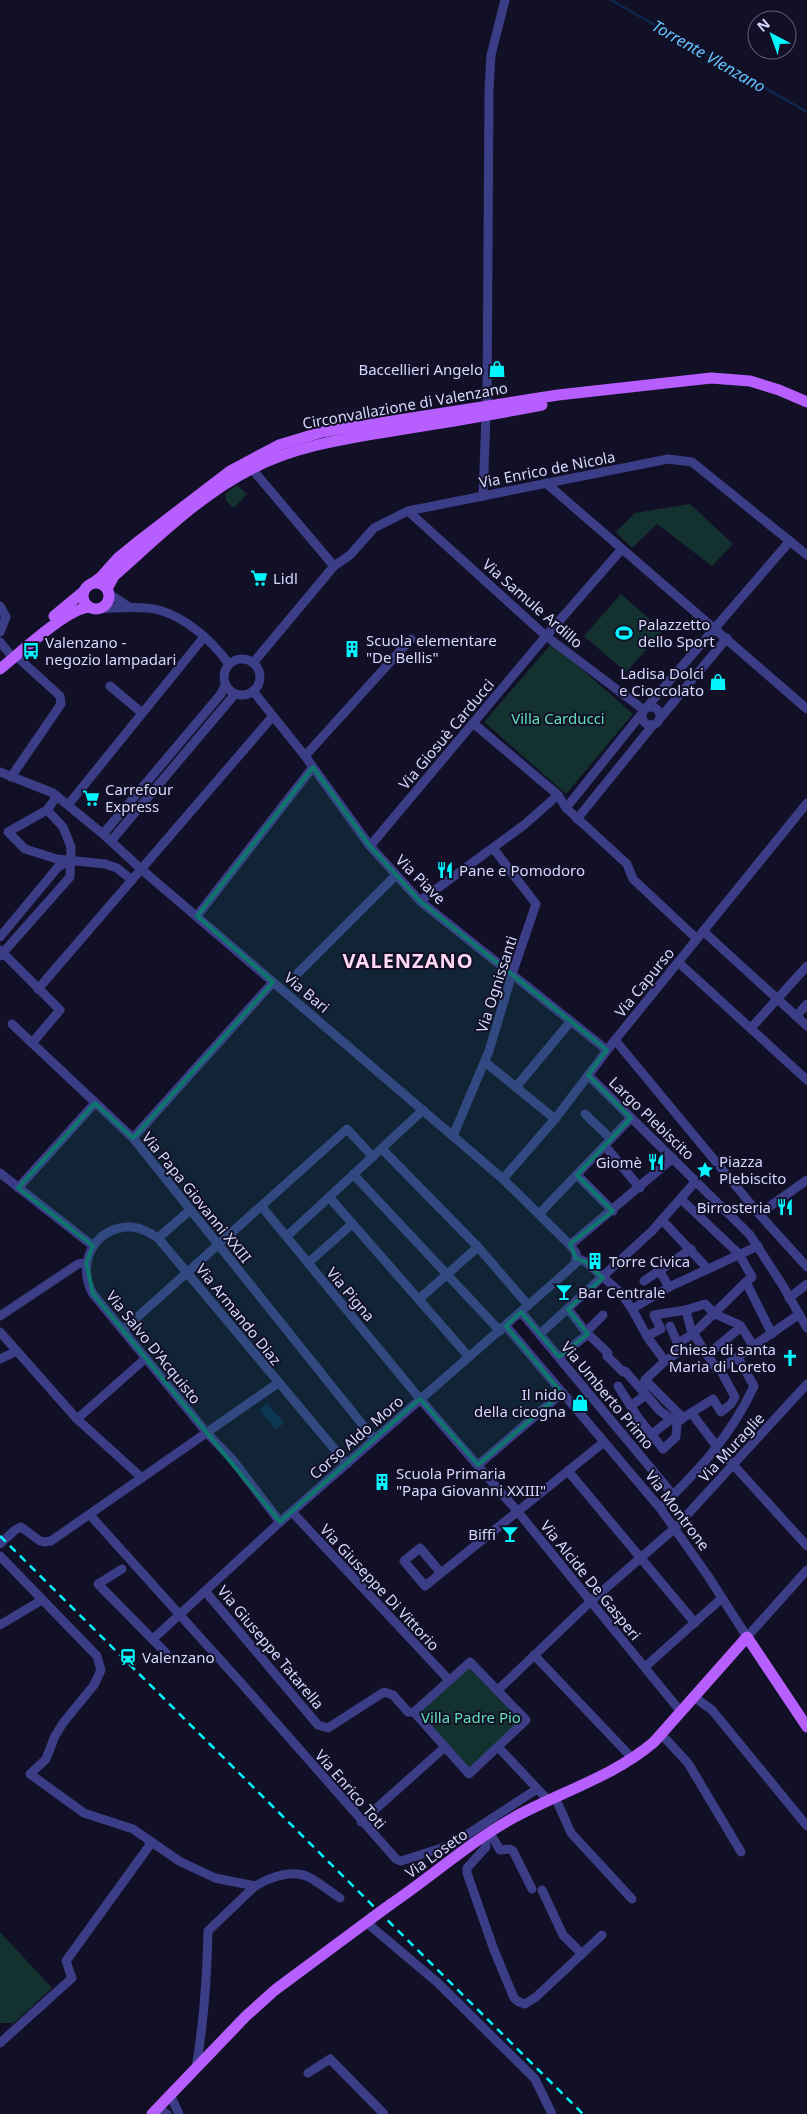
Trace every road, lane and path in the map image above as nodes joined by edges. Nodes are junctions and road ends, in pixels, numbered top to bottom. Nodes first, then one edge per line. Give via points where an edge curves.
1 (505, 0) edge
2 (807, 402) edge
3 (487, 411) junction
4 (252, 469) junction
5 (546, 483) junction
6 (483, 496) junction
7 (408, 511) junction
8 (790, 541) junction
9 (621, 550) junction
10 (807, 555) edge
11 (334, 566) junction
12 (93, 583) junction
13 (108, 591) junction
14 (83, 592) junction
15 (0, 606) edge
16 (95, 607) junction
17 (129, 607) junction
18 (715, 628) junction
19 (0, 632) edge
20 (546, 636) junction
21 (204, 637) junction
22 (727, 638) junction
23 (411, 639) dead end
24 (0, 642) edge
25 (700, 647) junction
26 (13, 654) junction
27 (711, 657) junction
28 (0, 660) edge
29 (253, 663) junction
30 (229, 664) junction
31 (0, 668) edge
32 (225, 685) junction
33 (110, 686) dead end
34 (253, 691) junction
35 (235, 694) junction
36 (807, 709) edge
37 (644, 710) junction
38 (142, 713) junction
39 (273, 716) junction
40 (661, 717) junction
41 (473, 723) junction
42 (653, 725) junction
43 (305, 756) junction
44 (313, 767) junction
45 (0, 772) edge
46 (11, 776) junction
47 (583, 787) junction
48 (558, 795) junction
49 (57, 796) junction
50 (595, 797) junction
51 (807, 804) edge
52 (68, 805) junction
53 (566, 808) junction
54 (47, 810) junction
55 (577, 819) junction
56 (103, 834) junction
57 (111, 841) junction
58 (370, 846) junction
59 (493, 848) junction
60 (71, 861) junction
61 (141, 869) junction
62 (396, 875) junction
63 (132, 880) junction
64 (420, 901) junction
65 (197, 916) junction
66 (703, 931) junction
67 (0, 937) edge
68 (697, 939) junction
69 (1, 953) edge
70 (678, 962) junction
71 (807, 966) edge
72 (298, 973) dead end
73 (512, 974) junction
74 (273, 982) junction
75 (38, 989) junction
76 (778, 1000) junction
77 (807, 1004) edge
78 (796, 1016) junction
79 (571, 1021) junction
80 (12, 1024) dead end
81 (807, 1026) edge
82 (751, 1028) junction
83 (615, 1040) junction
84 (32, 1043) junction
85 (607, 1050) junction
86 (485, 1062) junction
87 (588, 1075) junction
88 (807, 1080) edge
89 (516, 1087) junction
90 (95, 1103) junction
91 (423, 1110) junction
92 (585, 1114) dead end
93 (631, 1118) junction
94 (555, 1119) junction
95 (453, 1136) junction
96 (133, 1138) junction
97 (608, 1142) junction
98 (382, 1149) junction
99 (373, 1157) junction
100 (673, 1158) junction
101 (0, 1173) edge
102 (353, 1174) junction
103 (577, 1175) junction
104 (503, 1179) junction
105 (807, 1180) edge
106 (696, 1181) junction
107 (18, 1188) junction
108 (640, 1188) junction
109 (330, 1198) junction
110 (681, 1199) junction
111 (262, 1207) junction
112 (189, 1211) junction
113 (612, 1211) junction
114 (539, 1214) junction
115 (759, 1214) junction
116 (662, 1220) junction
117 (352, 1224) junction
118 (287, 1236) junction
119 (158, 1238) junction
120 (570, 1245) junction
121 (93, 1246) junction
122 (218, 1246) junction
123 (758, 1246) junction
124 (478, 1247) junction
125 (691, 1249) junction
126 (739, 1254) junction
127 (576, 1258) junction
128 (86, 1263) junction
129 (308, 1263) junction
130 (807, 1267) edge
131 (708, 1269) junction
132 (659, 1270) junction
133 (188, 1273) junction
134 (446, 1275) junction
135 (603, 1278) junction
136 (644, 1280) dead end
137 (746, 1282) junction
138 (807, 1284) edge
139 (669, 1287) junction
140 (789, 1298) junction
141 (419, 1299) junction
142 (524, 1308) junction
143 (568, 1309) junction
144 (632, 1309) junction
145 (686, 1310) junction
146 (715, 1314) junction
147 (798, 1315) junction
148 (0, 1316) edge
149 (603, 1316) dead end
150 (670, 1326) dead end
151 (741, 1327) junction
152 (503, 1328) junction
153 (807, 1328) edge
154 (123, 1330) junction
155 (0, 1332) edge
156 (587, 1333) junction
157 (540, 1334) junction
158 (693, 1334) junction
159 (772, 1334) junction
160 (647, 1336) junction
161 (678, 1343) junction
162 (754, 1347) junction
163 (17, 1351) junction
164 (707, 1355) junction
165 (469, 1357) junction
166 (559, 1357) junction
167 (146, 1358) junction
168 (738, 1358) junction
169 (0, 1359) edge
170 (664, 1361) junction
171 (720, 1369) junction
172 (644, 1380) junction
173 (278, 1383) junction
174 (807, 1384) edge
175 (618, 1386) dead end
176 (643, 1391) junction
177 (562, 1393) junction
178 (420, 1399) junction
179 (632, 1405) junction
180 (77, 1419) junction
181 (681, 1419) junction
182 (207, 1433) junction
183 (652, 1434) junction
184 (374, 1439) junction
185 (604, 1442) junction
186 (718, 1448) junction
187 (347, 1464) junction
188 (734, 1464) junction
189 (478, 1465) junction
190 (568, 1471) junction
191 (142, 1478) junction
192 (673, 1495) junction
193 (660, 1508) junction
194 (292, 1512) junction
195 (518, 1512) junction
196 (90, 1515) junction
197 (280, 1522) junction
198 (675, 1528) junction
199 (0, 1544) edge
200 (807, 1546) edge
201 (0, 1556) edge
202 (641, 1558) junction
203 (122, 1569) dead end
204 (807, 1570) edge
205 (441, 1573) dead end
206 (205, 1590) junction
207 (722, 1598) junction
208 (42, 1600) junction
209 (591, 1601) junction
210 (178, 1614) junction
211 (695, 1623) junction
212 (0, 1625) edge
213 (748, 1637) junction
214 (153, 1639) junction
215 (166, 1653) dead end
216 (534, 1655) junction
217 (646, 1667) junction
218 (449, 1680) junction
219 (498, 1690) junction
220 (694, 1697) junction
221 (414, 1712) junction
222 (681, 1712) junction
223 (807, 1727) edge
224 (661, 1734) junction
225 (445, 1747) junction
226 (498, 1747) junction
227 (632, 1759) junction
228 (537, 1789) junction
229 (547, 1801) junction
230 (362, 1822) junction
231 (807, 1826) edge
232 (488, 1834) junction
233 (152, 1842) junction
234 (742, 1852) dead end
235 (255, 1886) junction
236 (532, 1889) dead end
237 (542, 1890) dead end
238 (340, 1898) dead end
239 (632, 1899) dead end
240 (369, 1920) junction
241 (602, 1935) dead end
242 (582, 1954) junction
243 (0, 2043) edge
244 (196, 2068) junction
245 (308, 2073) dead end
246 (170, 2095) junction
247 (159, 2112) edge
248 (178, 2114) edge
249 (384, 2114) edge
250 (552, 2114) edge

1 - 3 street via 491,55 489,90
2 - 3 main road, Circonvallazione di Valenzano via 750,381 712,378 558,395
3 - 4 main road, Circonvallazione di Valenzano via 327,442 285,454
3 - 6 street
3 - 12 main road, Circonvallazione di Valenzano via 322,432 260,454 203,490 118,558
4 - 11 street
4 - 13 main road, Circonvallazione di Valenzano via 219,488 158,536 114,576
5 - 6 street, Via Enrico de Nicola
5 - 8 street, Via Enrico de Nicola via 668,459 692,462
5 - 9 street
6 - 7 street, Via Enrico de Nicola
7 - 11 street, Via Enrico de Nicola via 374,528
7 - 20 street, Via Samule Ardillo
8 - 10 street
8 - 18 street
9 - 18 street
9 - 20 street, Via Giosuè Carducci
11 - 29 street, Via Enrico de Nicola
12 - 13 main road via 101,584
12 - 14 main road
13 - 16 main road via 106,603
13 - 17 street
14 - 16 main road via 84,600
14 - 26 main road
15 - 19 street via 6,617
16 - 17 street
16 - 26 main road via 82,608 65,616
17 - 21 street via 159,610 189,624
18 - 22 street
18 - 25 street
20 - 37 street, Via Samule Ardillo
20 - 41 street, Via Giosuè Carducci
21 - 30 street
21 - 38 street
22 - 27 street
22 - 36 street
23 - 43 street
24 - 26 street
25 - 27 street
25 - 37 street
26 - 28 main road
26 - 31 main road
26 - 46 street via 60,696 60,704
27 - 40 street
29 - 30 street via 238,660
29 - 34 street via 260,677
30 - 32 street via 224,674
32 - 35 street
32 - 56 street via 221,694
33 - 38 street
34 - 35 street
34 - 39 street, Via Piave
35 - 57 street
37 - 40 street via 652,706
37 - 42 street via 644,722
37 - 47 street
38 - 52 street
39 - 43 street, Via Piave
39 - 61 street
40 - 42 street
41 - 48 street
41 - 58 street, Via Giosuè Carducci
42 - 50 street
43 - 44 street, Via Piave
44 - 58 street, Via Piave
44 - 65 street
45 - 46 street, Via Bari
46 - 49 street, Via Bari
47 - 50 street
47 - 53 street
48 - 53 street
48 - 59 street
49 - 52 street, Via Bari
49 - 54 street
50 - 55 street
51 - 66 street, Via Capurso
52 - 56 street, Via Bari
53 - 55 street
54 - 60 street via 63,827 71,847
54 - 60 street via 8,832 25,849
55 - 68 street via 627,864 633,879
56 - 57 street, Via Bari
57 - 61 street, Via Bari
58 - 62 street, Via Piave
59 - 64 street
59 - 73 street, Via Ognissanti via 536,904
60 - 63 street via 105,864 117,868
60 - 67 street via 58,867
60 - 69 street via 70,877
61 - 63 street
61 - 65 street, Via Bari
62 - 64 street, Via Piave
62 - 72 street
63 - 75 street
64 - 73 street, Via Piave
65 - 74 street, Via Bari
66 - 68 street, Via Capurso
66 - 76 street
68 - 70 street, Via Capurso
69 - 75 street
70 - 82 street
70 - 83 street, Via Capurso
71 - 76 street
73 - 79 street, Via Piave
73 - 86 street, Via Ognissanti
74 - 91 street, Via Bari
74 - 96 street
75 - 84 street via 60,1010
76 - 78 street
76 - 82 street
77 - 78 street
78 - 81 street
79 - 85 street, Via Piave
79 - 89 street
80 - 84 street, Via Papa Giovanni XXIII
82 - 88 street
83 - 85 street, Via Capurso
83 - 115 street, Largo Plebiscito
84 - 90 street, Via Papa Giovanni XXIII
85 - 87 street, Via Capurso
86 - 89 street
86 - 95 street, Via Ognissanti
87 - 93 street, Largo Plebiscito
87 - 94 street, Via Capurso
89 - 94 street
90 - 96 street, Via Papa Giovanni XXIII
90 - 107 street
91 - 95 street, Via Bari
91 - 98 street
92 - 97 street
93 - 97 street
93 - 100 street, Largo Plebiscito
94 - 104 street, Via Capurso
95 - 104 street, Via Bari
96 - 112 street, Via Papa Giovanni XXIII
97 - 103 street
97 - 108 street
98 - 99 street
98 - 124 street, Via Umberto Primo
99 - 102 street
99 - 111 street via 347,1130
100 - 106 street, Largo Plebiscito
100 - 108 street
101 - 107 street
102 - 109 street
102 - 134 street, Via Montrone
103 - 113 street
103 - 114 street
104 - 114 street, Via Bari
105 - 115 street
106 - 110 street
106 - 123 street, Largo Plebiscito
107 - 121 street
108 - 113 street
109 - 117 street
109 - 118 street
110 - 116 street
110 - 126 street
111 - 118 street, Via Pigna
111 - 122 street
112 - 119 street
112 - 122 street, Via Papa Giovanni XXIII
113 - 120 street
114 - 120 street, Via Bari
115 - 130 street, Largo Plebiscito
116 - 125 street
116 - 135 street
117 - 129 street
117 - 141 street
118 - 129 street, Via Pigna
119 - 121 street, Via Armando Diaz via 140,1229 119,1228
119 - 133 street, Via Armando Diaz
120 - 127 street, Via Bari
121 - 128 street
122 - 133 street
122 - 184 street, Via Papa Giovanni XXIII
123 - 126 street
123 - 140 street, Largo Plebiscito
124 - 134 street
124 - 142 street, Via Umberto Primo
125 - 131 street
125 - 132 street
126 - 131 street
126 - 137 street via 752,1277
127 - 135 street via 586,1262
127 - 142 street, Corso Aldo Moro via 576,1263
128 - 148 street via 78,1264
128 - 154 street, Via Salvo D'Acquisto via 89,1287
129 - 178 street, Via Pigna
131 - 139 street
132 - 136 street
132 - 139 street
133 - 154 street
133 - 173 street, Via Armando Diaz
134 - 141 street
134 - 152 street, Via Montrone
135 - 143 street
135 - 144 street via 620,1292
137 - 146 street
137 - 159 street
138 - 140 street
139 - 144 street
140 - 147 street, Largo Plebiscito
141 - 165 street
142 - 152 street, Corso Aldo Moro
142 - 157 street, Via Umberto Primo
143 - 156 street
143 - 157 street
144 - 160 street
145 - 146 street via 705,1304
145 - 158 street
145 - 160 street via 654,1315 661,1329
146 - 151 street
146 - 158 street
147 - 153 street, Largo Plebiscito
147 - 159 street
149 - 156 street
150 - 161 street
151 - 162 street
151 - 164 street
152 - 165 street, Corso Aldo Moro
152 - 177 street, Via Montrone
154 - 167 street, Via Salvo D'Acquisto
155 - 163 street
156 - 166 street
156 - 176 street
157 - 166 street, Via Umberto Primo
158 - 161 street
158 - 164 street
159 - 162 street
160 - 170 street
161 - 170 street via 681,1351
162 - 168 street
163 - 169 street
163 - 180 street
164 - 171 street
165 - 178 street, Corso Aldo Moro
166 - 192 street, Via Umberto Primo
167 - 180 street
167 - 182 street, Via Salvo D'Acquisto
168 - 171 street
168 - 186 street via 754,1386
170 - 172 street
171 - 181 street via 735,1397 731,1404 721,1412 713,1399
172 - 176 street
172 - 181 street
173 - 182 street
173 - 187 street, Via Armando Diaz
174 - 188 street, Via Muraglie
175 - 179 street
176 - 179 street via 643,1397
176 - 181 street via 660,1411
177 - 185 street, Via Montrone
177 - 189 street
178 - 184 street, Corso Aldo Moro
178 - 189 street, Via Alcide De Gasperi
179 - 183 street
180 - 191 street
181 - 183 street
181 - 183 street via 676,1437 663,1449
181 - 186 street
182 - 191 street
182 - 197 street, Via Salvo D'Acquisto via 232,1459
184 - 187 street, Corso Aldo Moro
185 - 190 street
185 - 193 street, Via Montrone
186 - 188 street
186 - 192 street
187 - 194 street, Corso Aldo Moro
188 - 198 street, Via Muraglie
188 - 200 street
189 - 195 street, Via Alcide De Gasperi
190 - 195 street
190 - 202 street
191 - 196 street
192 - 193 street
193 - 198 street, Via Montrone
194 - 197 street, Corso Aldo Moro
194 - 218 street, Via Giuseppe Di Vittorio
195 - 205 street
195 - 209 street, Via Alcide De Gasperi
196 - 199 street via 47,1542 40,1541 21,1527
196 - 210 street, Via Enrico Toti
197 - 206 street, Corso Aldo Moro
198 - 202 street, Via Muraglie
198 - 207 street, Via Montrone
201 - 208 street
202 - 209 street, Via Muraglie
202 - 211 street
203 - 214 street via 98,1584
204 - 213 street
206 - 210 street, Corso Aldo Moro
206 - 221 street, Via Giuseppe Tatarella via 318,1725 328,1728 384,1692 393,1694 408,1712
207 - 211 street
207 - 213 street, Via Montrone
208 - 212 street
208 - 233 street via 97,1656 101,1670 94,1685 55,1736 46,1759 30,1774 84,1813 133,1829
209 - 216 street, Via Muraglie
209 - 217 street, Via Alcide De Gasperi
210 - 214 street, Corso Aldo Moro
210 - 230 street, Via Enrico Toti
211 - 217 street
213 - 220 main road, Via Loseto
213 - 223 main road, Via Montrone
214 - 215 street
216 - 219 street, Via Muraglie
216 - 227 street
217 - 222 street, Via Alcide De Gasperi
218 - 219 street via 470,1662
218 - 221 street
219 - 226 street via 526,1720
220 - 222 main road, Via Loseto
220 - 231 street via 712,1710
221 - 225 street
222 - 224 main road, Via Loseto
224 - 227 main road, Via Loseto
224 - 234 street via 681,1753 699,1779
225 - 226 street via 469,1774
225 - 230 street
226 - 228 street
227 - 229 main road, Via Loseto
228 - 229 street
228 - 230 street, Via Enrico Toti via 452,1845 401,1861 390,1855
229 - 232 main road, Via Loseto
229 - 239 street via 570,1833
232 - 236 street via 500,1850 513,1851
232 - 240 main road, Via Loseto, bridge
232 - 242 street via 486,1847 467,1868 467,1874 514,1998 525,2004 530,2001
233 - 235 street via 179,1861 215,1878
233 - 243 street via 66,1961 72,1978
235 - 238 street via 290,1874 304,1875
235 - 244 street via 208,1931 203,2033
237 - 242 street via 563,1935
240 - 244 main road, Via Loseto via 275,1990
240 - 250 street via 438,1983 535,2080
241 - 242 street
244 - 246 main road, Via Loseto
245 - 249 street via 330,2059
246 - 247 main road, Via Loseto
246 - 248 street

